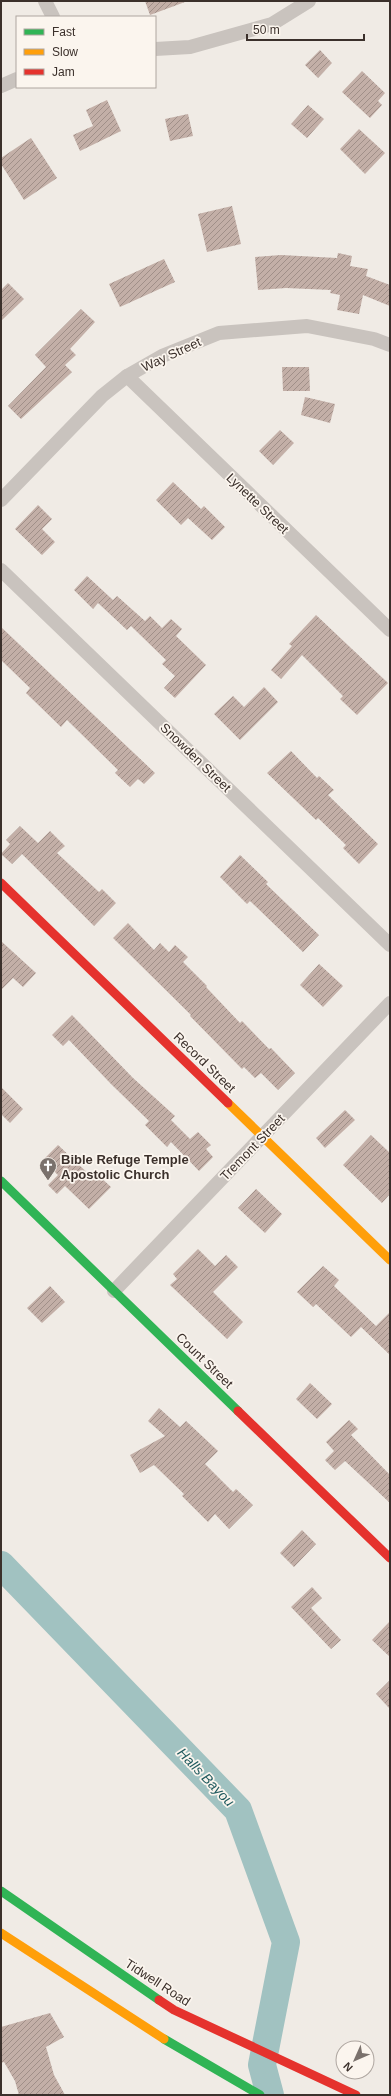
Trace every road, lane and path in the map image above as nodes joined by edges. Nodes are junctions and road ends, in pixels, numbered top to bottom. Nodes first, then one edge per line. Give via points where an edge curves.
1 (46, 1) edge
2 (309, 1) edge
3 (54, 16) edge
4 (156, 49) edge
5 (16, 78) edge
6 (1, 86) edge
7 (390, 345) edge
8 (126, 376) junction
9 (1, 500) edge
10 (1, 570) edge
11 (390, 630) edge
12 (1, 883) edge
13 (390, 945) edge
14 (390, 1003) edge
15 (262, 1136) junction
16 (1, 1181) edge
17 (390, 1260) edge
18 (114, 1291) junction
19 (390, 1558) edge
20 (1, 1891) edge
21 (1, 1933) edge
22 (260, 2095) edge
23 (356, 2095) edge

1 - 3 street
2 - 4 street via 272,24 190,47
5 - 6 street
7 - 8 street, Way Street via 374,339 308,326 219,333 162,356
8 - 9 street, Way Street via 102,396
8 - 11 street, Lynette Street
10 - 13 street, Snowden Street
12 - 15 street, Record Street
14 - 15 street, Tremont Street
15 - 17 street, Record Street
15 - 18 street, Tremont Street
16 - 18 street, Count Street
18 - 19 street, Count Street
20 - 23 street, Tidwell Road via 174,2010
21 - 22 street via 182,2051

